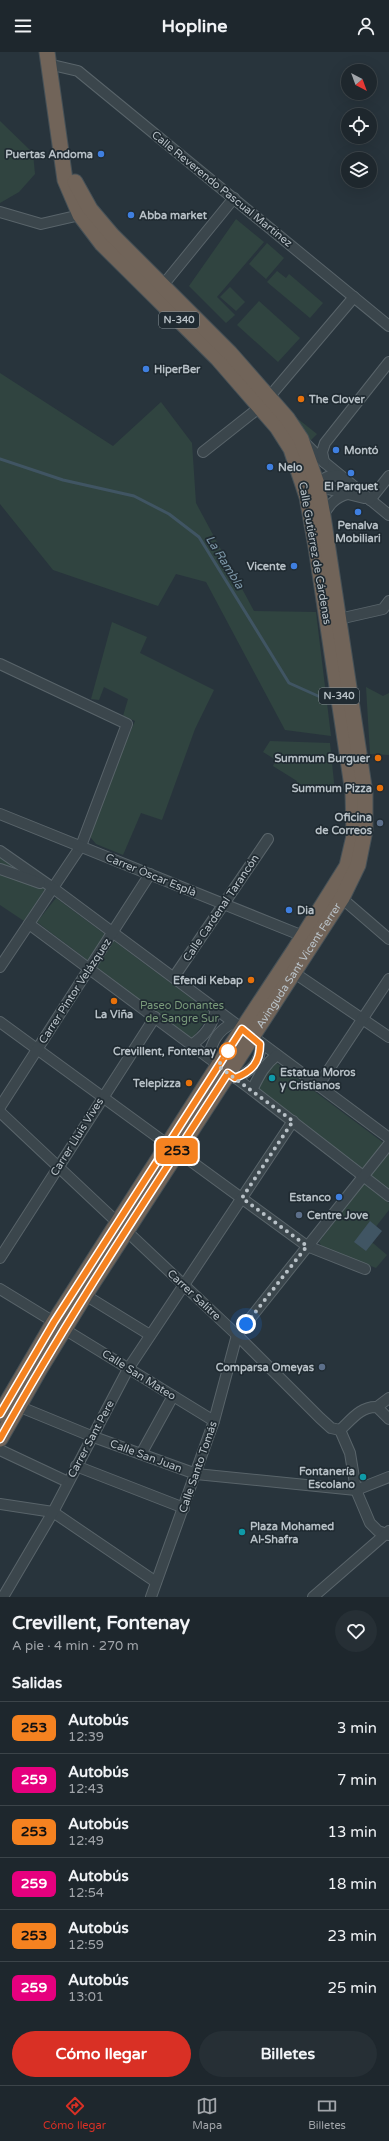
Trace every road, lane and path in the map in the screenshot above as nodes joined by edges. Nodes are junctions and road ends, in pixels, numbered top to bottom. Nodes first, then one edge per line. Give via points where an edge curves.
1 (48, 58) edge
2 (61, 142) junction
3 (234, 198) junction
4 (0, 212) edge
5 (80, 215) junction
6 (151, 274) junction
7 (168, 279) junction
8 (354, 297) junction
9 (175, 298) junction
10 (389, 326) edge
11 (389, 362) edge
12 (265, 402) junction
13 (296, 444) junction
14 (203, 452) dead end
15 (324, 462) junction
16 (341, 476) junction
17 (389, 476) edge
18 (317, 484) junction
19 (348, 494) junction
20 (307, 497) junction
21 (370, 500) junction
22 (389, 515) edge
23 (323, 516) junction
24 (387, 608) edge
25 (339, 619) junction
26 (0, 664) edge
27 (0, 814) edge
28 (268, 839) dead end
29 (80, 846) junction
30 (0, 851) edge
31 (0, 869) edge
32 (150, 874) junction
33 (53, 888) junction
34 (336, 894) junction
35 (224, 904) junction
36 (29, 924) junction
37 (112, 933) junction
38 (303, 936) junction
39 (389, 939) edge
40 (0, 967) edge
41 (90, 968) junction
42 (293, 972) junction
43 (174, 977) junction
44 (389, 979) edge
45 (216, 1010) junction
46 (155, 1017) junction
47 (362, 1020) junction
48 (0, 1022) edge
49 (247, 1033) junction
50 (389, 1038) edge
51 (191, 1045) junction
52 (37, 1048) junction
53 (277, 1055) junction
54 (222, 1069) junction
55 (318, 1086) junction
56 (252, 1090) junction
57 (102, 1097) junction
58 (0, 1107) edge
59 (0, 1112) edge
60 (293, 1121) junction
61 (389, 1138) edge
62 (389, 1144) edge
63 (172, 1148) junction
64 (58, 1167) junction
65 (364, 1178) junction
66 (389, 1196) edge
67 (242, 1198) junction
68 (121, 1227) junction
69 (307, 1246) junction
70 (0, 1258) edge
71 (365, 1269) dead end
72 (183, 1285) junction
73 (0, 1289) edge
74 (85, 1295) junction
75 (59, 1326) junction
76 (150, 1335) junction
77 (237, 1336) junction
78 (128, 1369) junction
79 (173, 1396) junction
80 (389, 1398) edge
81 (6, 1405) edge
82 (377, 1407) junction
83 (389, 1419) edge
84 (214, 1421) junction
85 (340, 1430) junction
86 (92, 1436) junction
87 (0, 1439) edge
88 (0, 1450) edge
89 (141, 1454) junction
90 (76, 1466) junction
91 (196, 1474) junction
92 (389, 1477) edge
93 (68, 1482) junction
94 (356, 1490) junction
95 (0, 1504) edge
96 (184, 1508) junction
97 (53, 1512) junction
98 (388, 1533) edge
99 (156, 1582) junction
100 (3, 1597) edge
101 (152, 1597) edge
102 (314, 1597) edge

1 - 2 highway, N-340
1 - 3 street, Calle Reverendo Pascual Martínez via 78,71
2 - 5 highway, Calle Gutiérrez de Cárdenas / N-340 via 65,180
2 - 6 highway, Calle Gutiérrez de Cárdenas / N-340 via 71,176 90,209
3 - 7 street
3 - 8 street, Calle Reverendo Pascual Martínez
4 - 5 street via 41,224
5 - 12 highway, Calle Gutiérrez de Cárdenas / N-340 via 102,244
6 - 7 street via 158,273
6 - 9 highway, Calle Gutiérrez de Cárdenas / N-340
7 - 9 street via 174,289
8 - 10 street, Calle Reverendo Pascual Martínez
8 - 12 street
9 - 12 highway, Calle Gutiérrez de Cárdenas / N-340
11 - 15 street via 325,443 322,452
12 - 13 highway, Calle Gutiérrez de Cárdenas / N-340
12 - 14 street
13 - 15 street
13 - 18 highway, Calle Gutiérrez de Cárdenas / N-340
13 - 20 highway, Calle Gutiérrez de Cárdenas / N-340
15 - 16 street
16 - 18 street via 323,477
16 - 21 street
17 - 21 street
18 - 19 street
18 - 20 street
18 - 23 highway, Calle Gutiérrez de Cárdenas / N-340
19 - 21 street
19 - 23 street via 339,496 332,502
20 - 34 highway, Calle Gutiérrez de Cárdenas / N-340 via 353,793 354,836
21 - 22 street
23 - 25 highway, Calle Gutiérrez de Cárdenas / N-340
24 - 25 street
25 - 34 highway, Calle Gutiérrez de Cárdenas / N-340 via 365,793 365,830 358,865
26 - 29 street via 127,724
27 - 29 street, Carrer Òscar Esplà
28 - 35 street, Calle Cardenal Tarancón
29 - 32 street, Carrer Òscar Esplà
29 - 33 street
30 - 33 street
31 - 33 street
32 - 35 street, Carrer Òscar Esplà
32 - 37 street, Carrer Pintor Velázquez
33 - 36 street
33 - 37 street
34 - 38 highway, Avinguda Sant Vicent Ferrer / N-340
34 - 39 street
34 - 42 highway, Avinguda Sant Vicent Ferrer / N-340
35 - 38 street, Carrer Òscar Esplà
35 - 43 street, Calle Cardenal Tarancón
36 - 40 street
36 - 41 street
37 - 41 street, Carrer Pintor Velázquez
37 - 43 street
38 - 49 highway, Avinguda Sant Vicent Ferrer / N-340
41 - 46 street
41 - 52 street, Carrer Pintor Velázquez
42 - 47 street
42 - 49 highway, Avinguda Sant Vicent Ferrer / N-340
43 - 45 street
44 - 47 street
45 - 49 street
45 - 51 street via 208,1031
46 - 51 street
46 - 57 street, Carrer Lluis Vives
47 - 50 street
47 - 55 street
48 - 52 street
49 - 53 street
49 - 54 highway, Avinguda Sant Vicent Ferrer / N-340
49 - 54 street via 260,1054 255,1066 247,1073
51 - 54 street
52 - 57 street
52 - 58 street, Carrer Pintor Velázquez
53 - 55 street
53 - 56 street via 261,1070
54 - 56 street
54 - 63 highway, Avinguda Sant Vicent Ferrer / N-340
55 - 61 street
56 - 60 street
57 - 63 street
57 - 64 street, Carrer Lluis Vives
59 - 64 street, Carrer Salitre
60 - 65 street
60 - 67 street, Carrer Sant Pere
62 - 65 street
63 - 67 street
63 - 68 highway, Avinguda Sant Vicent Ferrer / N-340
64 - 68 street, Carrer Salitre
64 - 70 street, Carrer Lluis Vives
65 - 66 street
65 - 69 street
67 - 69 street
67 - 72 street, Carrer Sant Pere
68 - 72 street, Carrer Salitre
68 - 74 highway, Avinguda Sant Vicent Ferrer / N-340
68 - 75 highway, Avinguda Sant Vicent Ferrer / N-340
69 - 71 street
69 - 77 street
72 - 76 street, Carrer Sant Pere
72 - 77 street, Carrer Salitre
73 - 75 street, Calle San Mateo
74 - 75 highway, Avinguda Sant Vicent Ferrer / N-340
74 - 76 street
75 - 78 street, Calle San Mateo
75 - 81 highway, Avinguda Sant Vicent Ferrer / N-340
76 - 78 street, Carrer Sant Pere
77 - 84 street, Calle Santo Tomás
77 - 85 street, Carrer Salitre via 331,1428
78 - 79 street, Calle San Mateo
78 - 86 street, Carrer Sant Pere
79 - 84 street, Calle San Mateo
79 - 89 street
80 - 82 street
81 - 86 street, Calle San Juan
81 - 87 highway, Avinguda Sant Vicent Ferrer / N-340
82 - 83 street
82 - 85 street via 361,1411
84 - 91 street, Calle Santo Tomás
85 - 94 street via 350,1453
86 - 89 street, Calle San Juan
86 - 90 street, Carrer Sant Pere
88 - 93 street
89 - 91 street, Calle San Juan
90 - 93 street, Carrer Sant Pere
90 - 96 street
91 - 94 street, Calle San Juan
91 - 96 street, Calle Santo Tomás
92 - 94 street
93 - 97 street, Carrer Sant Pere
94 - 98 street via 370,1523 378,1531
95 - 97 street
96 - 99 street, Calle Santo Tomás
97 - 99 street
97 - 100 street, Carrer Sant Pere
98 - 102 street
99 - 101 street, Calle Santo Tomás

